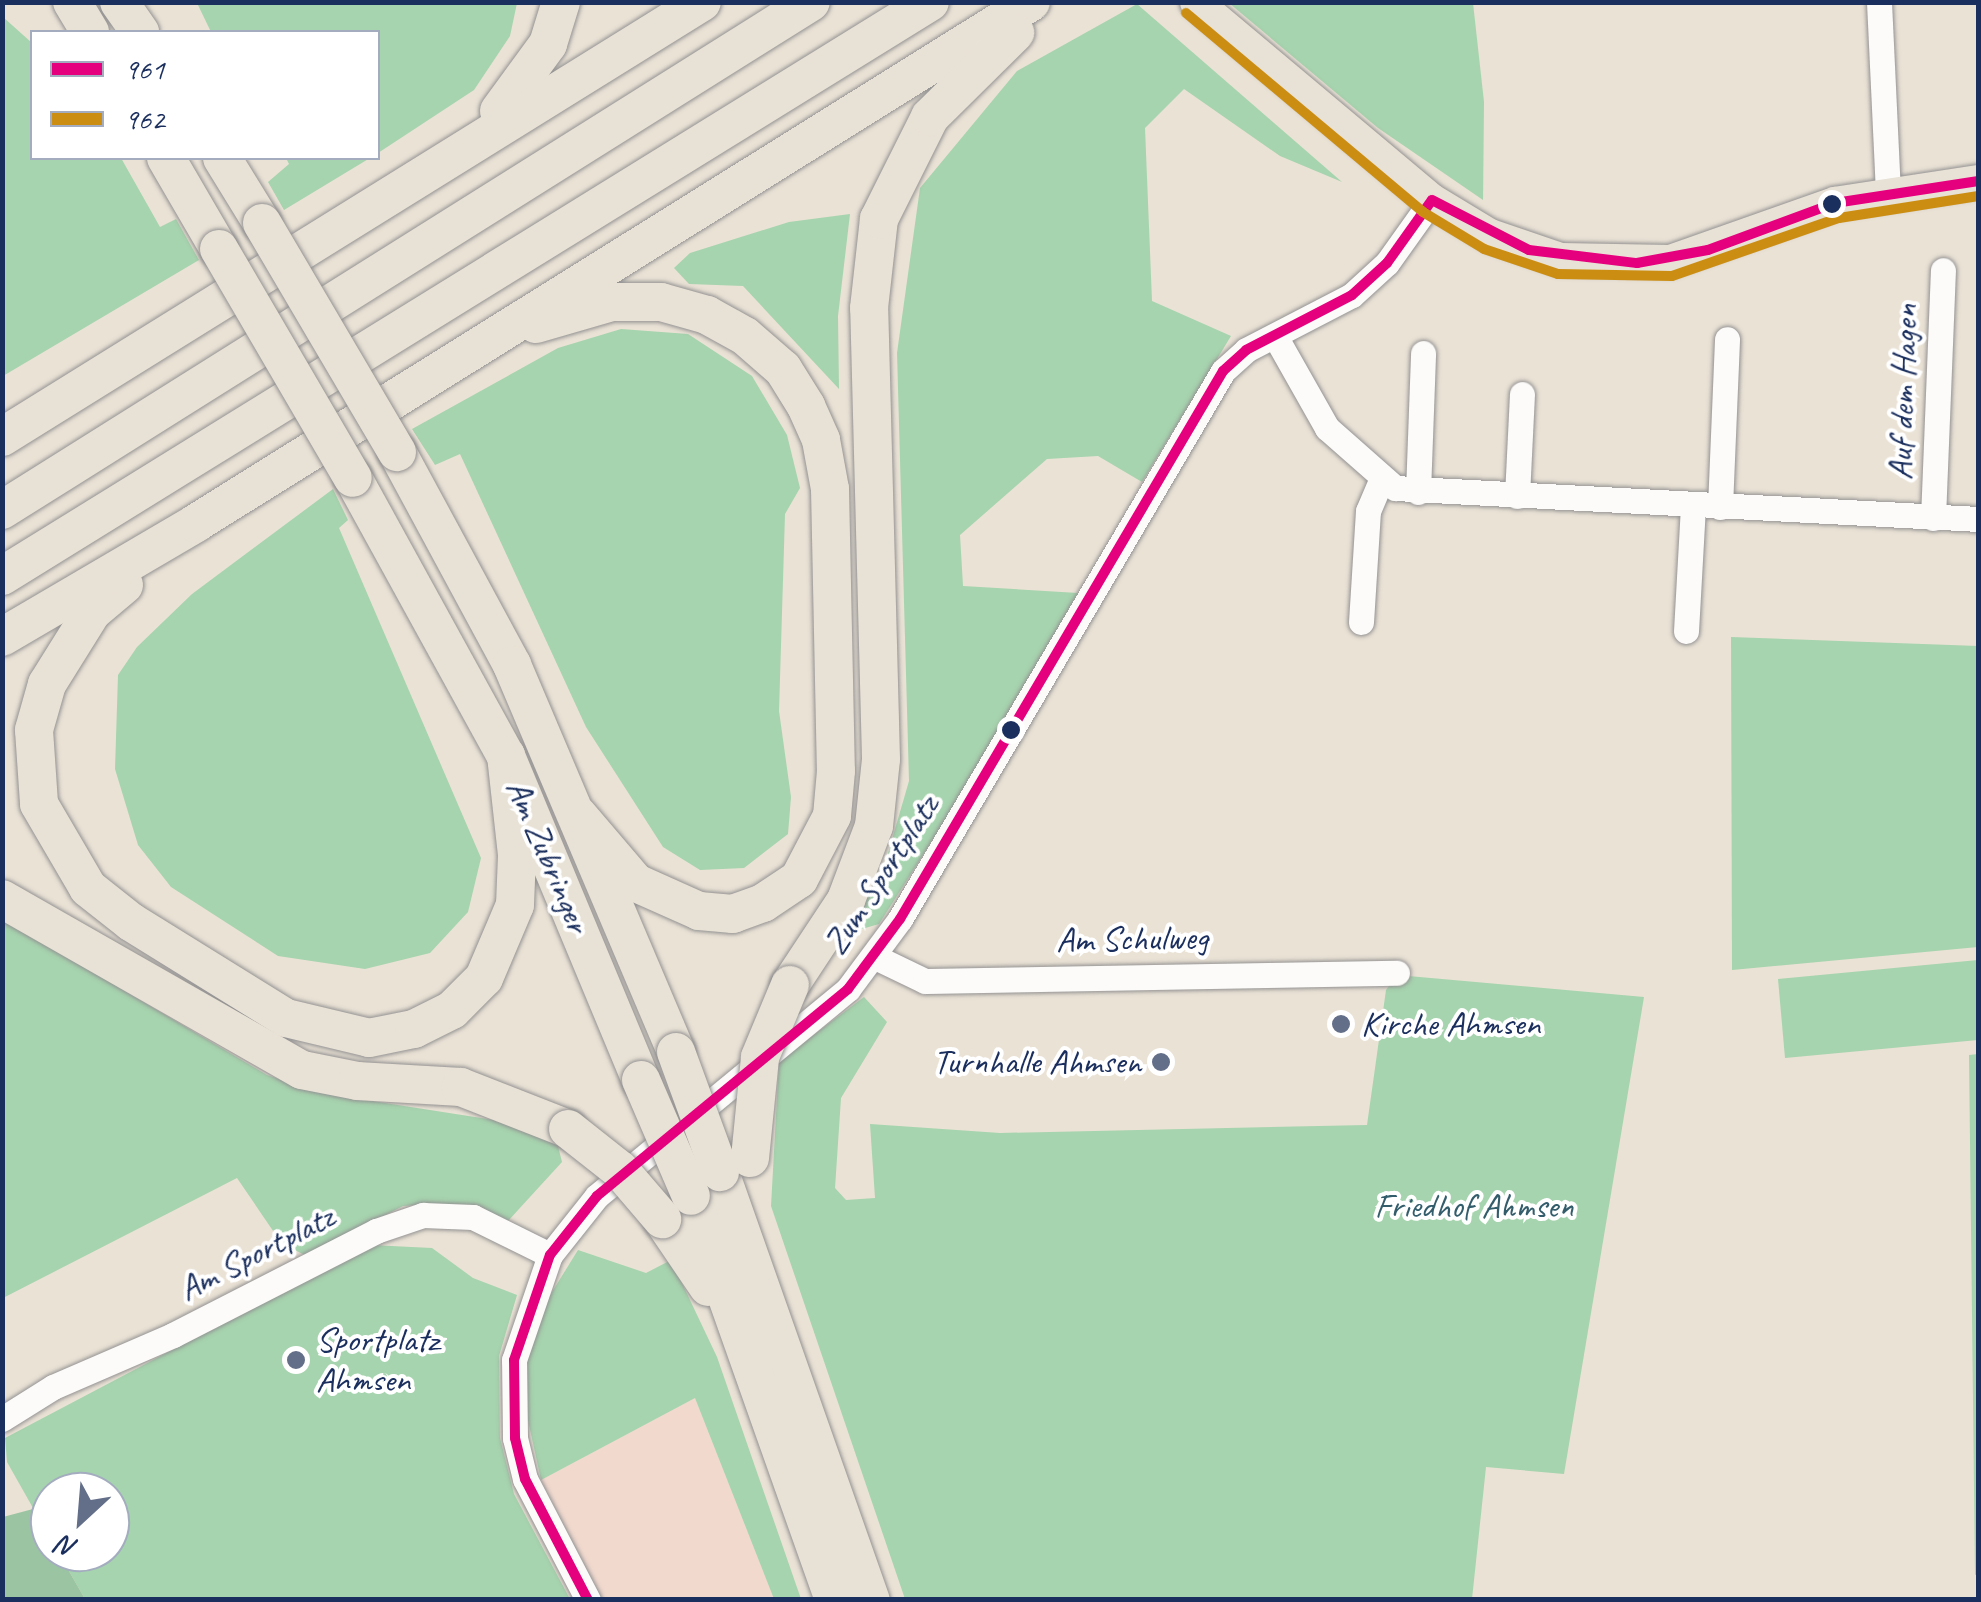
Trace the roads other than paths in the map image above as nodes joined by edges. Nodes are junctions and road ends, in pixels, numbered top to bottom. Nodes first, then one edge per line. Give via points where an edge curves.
1 (72, 2) edge
2 (119, 2) edge
3 (148, 2) edge
4 (561, 2) edge
5 (702, 2) edge
6 (811, 2) edge
7 (930, 2) edge
8 (1031, 2) edge
9 (1053, 2) edge
10 (1196, 2) edge
11 (1880, 2) edge
12 (89, 30) edge
13 (139, 30) edge
14 (158, 30) edge
15 (441, 159) junction
16 (167, 160) edge
17 (223, 160) edge
18 (1978, 181) edge
19 (1888, 191) junction
20 (1432, 200) junction
21 (1943, 270) dead end
22 (1274, 336) junction
23 (1727, 339) dead end
24 (473, 347) junction
25 (1423, 353) dead end
26 (1522, 394) dead end
27 (41, 413) junction
28 (2, 423) edge
29 (2, 438) edge
30 (1382, 481) junction
31 (1418, 492) junction
32 (1517, 496) junction
33 (1693, 506) junction
34 (1720, 507) junction
35 (2, 510) edge
36 (1932, 518) junction
37 (1978, 519) edge
38 (196, 524) junction
39 (2, 576) edge
40 (1362, 622) dead end
41 (1686, 630) dead end
42 (2, 637) edge
43 (506, 756) junction
44 (578, 816) junction
45 (2, 898) edge
46 (875, 957) junction
47 (1397, 973) dead end
48 (735, 1165) junction
49 (676, 1207) junction
50 (550, 1254) junction
51 (2, 1419) edge
52 (588, 1600) edge
53 (834, 1600) edge
54 (870, 1600) edge

1 - 12 highway
2 - 13 highway
3 - 14 highway
4 - 15 highway via 531,74
5 - 15 highway
6 - 35 highway
7 - 39 highway
8 - 24 highway
9 - 48 highway, bridge via 978,64 930,117 878,219 869,308 881,759 874,826 846,900 790,985 760,1057
10 - 20 main road
11 - 19 street
15 - 27 highway
16 - 43 highway, Am Zubringer, bridge
17 - 44 highway, Am Zubringer, bridge via 396,452 512,665
18 - 19 main road
19 - 20 main road via 1835,202 1689,256 1637,263 1529,250
20 - 22 street, Zum Sportplatz via 1374,277
21 - 36 street, Auf dem Hagen
22 - 30 street, Auf dem Hagen via 1327,428
22 - 46 street, Zum Sportplatz via 1223,372
23 - 34 street
24 - 38 highway
24 - 44 highway via 579,310 661,302 707,315 783,369 822,440 830,489 836,771 832,816 818,853 799,879 763,904 733,914 698,910 636,883
25 - 31 street
26 - 32 street
27 - 28 highway
27 - 29 highway
30 - 31 street, Auf dem Hagen
30 - 40 street via 1368,511
31 - 32 street, Auf dem Hagen
32 - 33 street, Auf dem Hagen
33 - 34 street, Auf dem Hagen
33 - 41 street
34 - 36 street, Auf dem Hagen
36 - 37 street, Auf dem Hagen
38 - 42 highway
38 - 43 highway via 92,612 47,684 34,730 39,804 61,850 88,888 131,922 286,1018 369,1038 414,1029 452,1010 502,947 515,905 517,856
43 - 49 highway, Am Zubringer, bridge via 642,1080
44 - 48 highway, Am Zubringer, bridge via 676,1052
45 - 49 highway, bridge via 302,1070 461,1088 568,1129
46 - 47 street, Am Schulweg via 925,981
46 - 50 street, Zum Sportplatz via 822,1013 597,1196
48 - 54 highway, Am Zubringer via 772,1309
49 - 53 highway via 743,1340
50 - 51 street, Am Sportplatz via 473,1217 423,1215 376,1231 173,1335 53,1387
50 - 52 street, Zum Sportplatz via 514,1360 515,1438 526,1480

